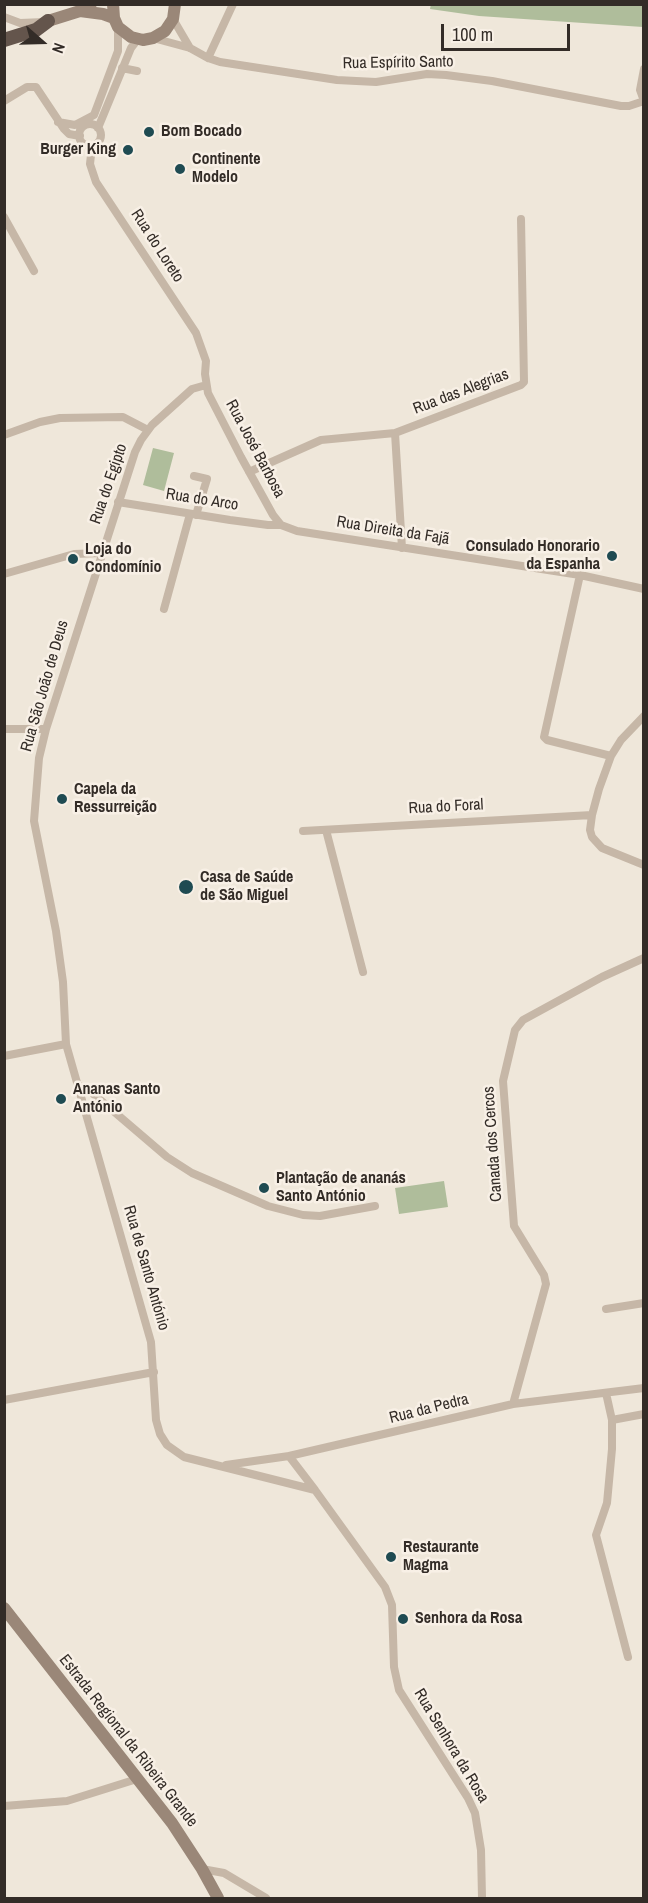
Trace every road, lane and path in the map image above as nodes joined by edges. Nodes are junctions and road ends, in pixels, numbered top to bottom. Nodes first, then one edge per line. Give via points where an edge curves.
1 (113, 4) edge
2 (175, 4) edge
3 (233, 4) edge
4 (85, 8) edge
5 (4, 18) edge
6 (173, 18) junction
7 (48, 21) junction
8 (116, 22) junction
9 (153, 38) junction
10 (138, 39) junction
11 (4, 40) edge
12 (190, 48) junction
13 (208, 58) junction
14 (122, 68) junction
15 (644, 69) edge
16 (137, 71) dead end
17 (4, 101) edge
18 (644, 101) edge
19 (94, 115) junction
20 (58, 122) junction
21 (95, 127) junction
22 (80, 136) junction
23 (92, 146) junction
24 (4, 217) edge
25 (521, 219) dead end
26 (34, 271) dead end
27 (206, 385) junction
28 (148, 430) junction
29 (395, 434) junction
30 (4, 435) edge
31 (249, 472) junction
32 (194, 476) dead end
33 (118, 502) junction
34 (193, 514) junction
35 (281, 525) junction
36 (402, 548) junction
37 (102, 553) junction
38 (4, 574) edge
39 (580, 575) junction
40 (644, 589) edge
41 (164, 609) dead end
42 (644, 716) edge
43 (4, 729) edge
44 (46, 729) junction
45 (611, 756) junction
46 (592, 815) junction
47 (326, 830) junction
48 (303, 831) dead end
49 (644, 865) edge
50 (644, 958) edge
51 (363, 972) dead end
52 (66, 1044) junction
53 (4, 1056) edge
54 (78, 1085) junction
55 (375, 1206) dead end
56 (644, 1303) edge
57 (606, 1309) dead end
58 (154, 1372) junction
59 (644, 1388) edge
60 (606, 1393) junction
61 (4, 1400) edge
62 (513, 1404) junction
63 (644, 1414) edge
64 (612, 1420) junction
65 (289, 1456) junction
66 (222, 1466) junction
67 (315, 1490) junction
68 (4, 1608) edge
69 (628, 1656) dead end
70 (137, 1779) junction
71 (4, 1806) edge
72 (202, 1869) junction
73 (218, 1899) edge
74 (266, 1899) edge
75 (482, 1899) edge

1 - 8 main road
2 - 6 main road
3 - 13 street
4 - 7 main road
4 - 8 main road
5 - 7 street via 20,23
6 - 9 main road via 165,31
6 - 12 street
7 - 11 highway via 36,30
8 - 10 main road via 124,32
8 - 19 street via 118,51
9 - 10 main road
9 - 12 street, Rua Espírito Santo
10 - 14 street
12 - 13 street, Rua Espírito Santo
13 - 18 street, Rua Espírito Santo via 337,80 376,82 446,75 621,106
14 - 16 street
14 - 21 street
15 - 18 street via 640,90
17 - 20 street via 33,86
19 - 20 street via 75,125
19 - 21 street
20 - 22 street via 69,134
21 - 22 street via 83,128
21 - 23 street via 101,134
22 - 23 street via 85,145
23 - 27 street, Rua do Loreto via 90,164 96,182 196,333 206,361
24 - 26 street
25 - 29 street, Rua das Alegrias via 524,382
27 - 28 street, Rua do Egipto via 192,389
27 - 31 street, Rua José Barbosa
28 - 30 street via 123,417 60,418
28 - 33 street, Rua do Egipto via 135,452
29 - 31 street via 321,440
29 - 36 street
31 - 35 street, Rua José Barbosa
32 - 34 street via 207,479
33 - 34 street, Rua do Arco
33 - 37 street, Rua do Egipto
34 - 35 street, Rua do Arco
34 - 41 street
35 - 36 street, Rua Direita da Fajã
36 - 39 street, Rua Direita da Fajã
37 - 38 street via 75,554
37 - 44 street, Rua São João de Deus
39 - 40 street, Rua Direita da Fajã
39 - 45 street via 544,737
42 - 45 street
43 - 44 street
44 - 52 street, Rua São João de Deus via 39,758 34,821 63,982
45 - 46 street
46 - 47 street, Rua do Foral
46 - 49 street via 590,830 596,843
47 - 48 street, Rua do Foral
47 - 51 street
50 - 62 street, Canada dos Cercos via 571,993 517,1026 503,1081 514,1226 546,1284
52 - 53 street
52 - 54 street, Rua de Santo António
54 - 55 street via 192,1173 268,1206 320,1216
54 - 58 street, Rua de Santo António via 151,1342
56 - 57 street
58 - 61 street
58 - 66 street, Rua de Santo António via 156,1420 167,1445 184,1456
59 - 60 street, Rua da Pedra
60 - 62 street, Rua da Pedra
60 - 64 street
62 - 65 street, Rua da Pedra
63 - 64 street
64 - 69 street via 608,1496 596,1536
65 - 66 street, Rua da Pedra
65 - 67 street, Rua Senhora da Rosa
66 - 67 street, Rua de Santo António
67 - 75 street, Rua Senhora da Rosa via 385,1587 392,1605 394,1667 399,1690 475,1813
68 - 70 main road, Estrada Regional da Ribeira Grande
70 - 71 street via 67,1801
70 - 72 main road, Estrada Regional da Ribeira Grande
72 - 73 main road, Estrada Regional da Ribeira Grande
72 - 74 street via 224,1873

